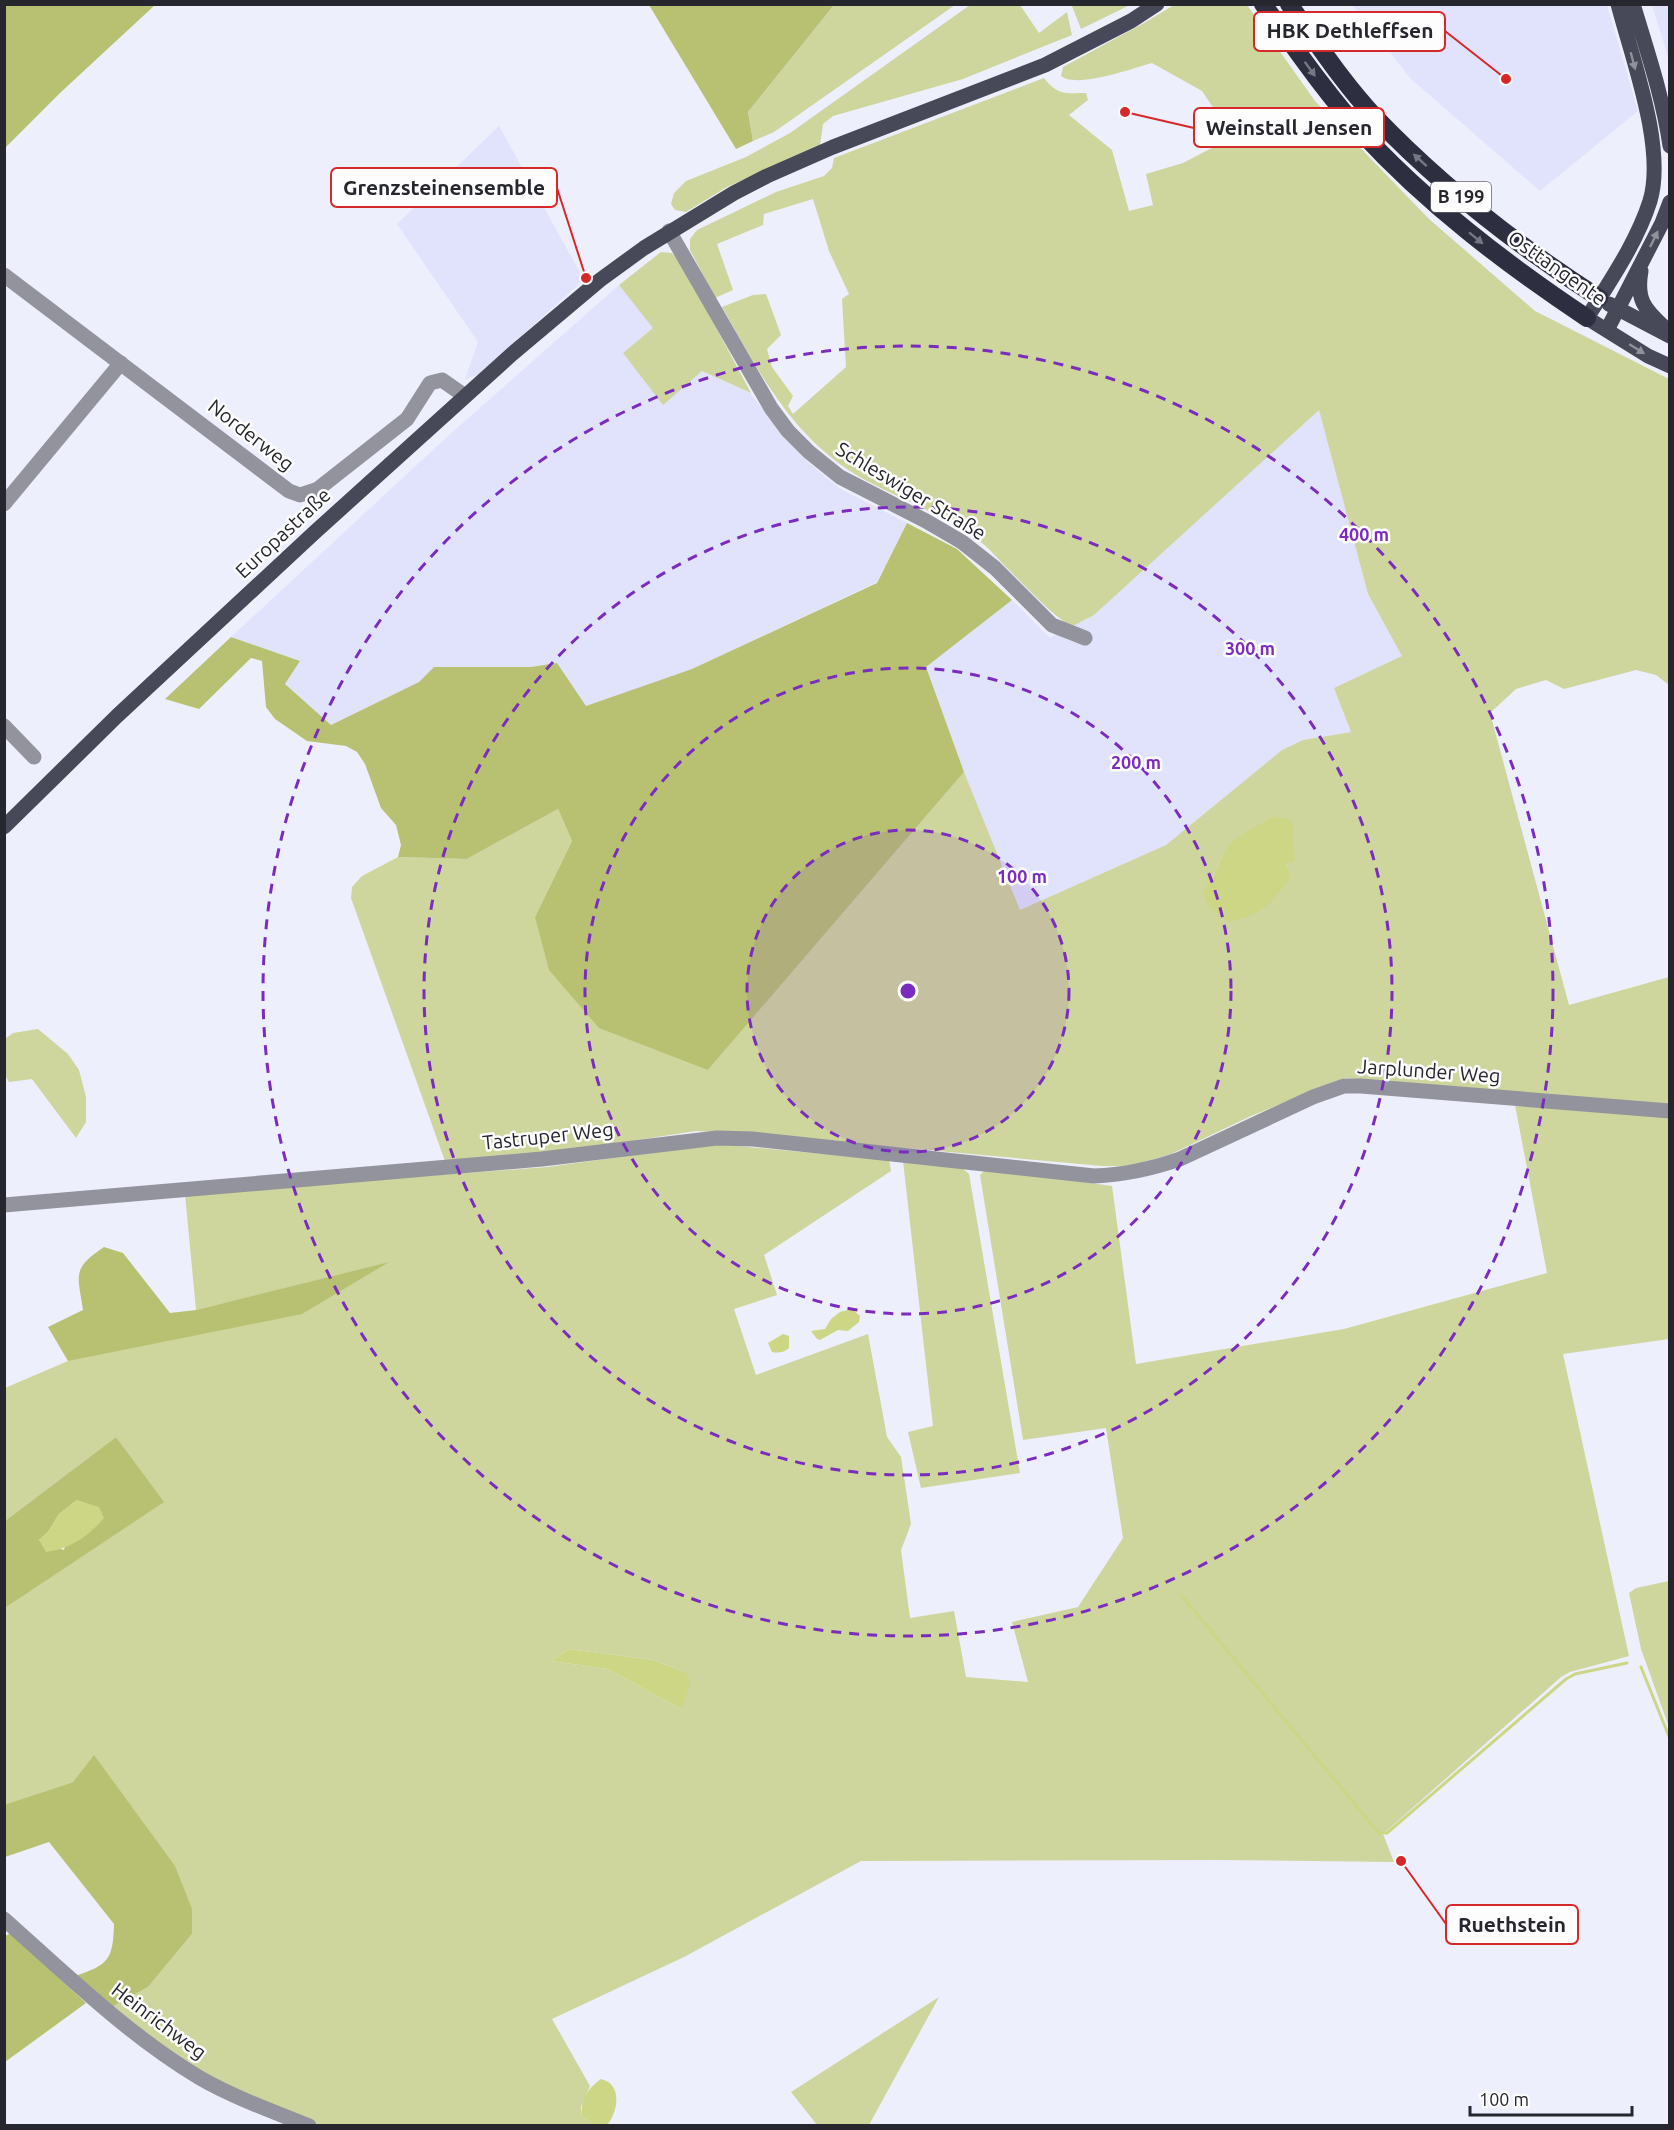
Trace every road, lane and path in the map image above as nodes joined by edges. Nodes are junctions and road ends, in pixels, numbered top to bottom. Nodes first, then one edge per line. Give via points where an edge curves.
1 (1157, 4) edge
2 (1263, 4) edge
3 (1289, 4) edge
4 (1618, 4) edge
5 (1633, 4) edge
6 (1670, 146) edge
7 (1670, 202) edge
8 (669, 231) junction
9 (1642, 263) junction
10 (4, 274) edge
11 (1599, 298) junction
12 (1617, 309) junction
13 (1587, 318) junction
14 (1607, 330) junction
15 (1670, 330) edge
16 (1670, 336) edge
17 (121, 363) junction
18 (1670, 366) edge
19 (465, 396) junction
20 (4, 504) edge
21 (1084, 638) dead end
22 (4, 726) edge
23 (34, 757) dead end
24 (4, 827) edge
25 (1670, 1111) edge
26 (1094, 1176) joint
27 (4, 1205) edge
28 (4, 1919) edge
29 (309, 2126) edge

1 - 8 main road via 1045,65 767,176
2 -> 13 highway, Osttangente / B 199 via 1323,87 1397,170 1480,241
11 -> 3 highway, Osttangente / B 199 via 1494,225 1408,150 1340,76
4 -> 11 main road via 1650,126 1655,166 1643,219
5 - 6 main road
9 -> 7 main road
8 - 19 main road, Europastraße via 600,280
8 - 21 street, Schleswiger Straße via 771,408 809,452 840,477 962,542 1052,625
9 - 12 main road
9 - 15 main road via 1640,299 1648,312
10 - 17 street, Norderweg
11 - 12 main road, Osttangente / B 199
11 - 13 main road
12 - 14 main road
12 - 16 main road, Osttangente / B 199
13 - 14 main road, Osttangente / B 199
14 -> 18 main road, Osttangente / B 199
17 - 19 street, Norderweg via 289,491 300,495 318,489 407,419 430,383 442,380
17 - 20 street
19 - 24 main road, Europastraße via 152,684
22 - 23 street
25 - 26 street, Jarplunder Weg via 1344,1086 1180,1159 1123,1175
26 - 27 street, Tastruper Weg via 753,1138 717,1138 542,1159
28 - 29 street, Heinrichweg via 164,2055 244,2101

